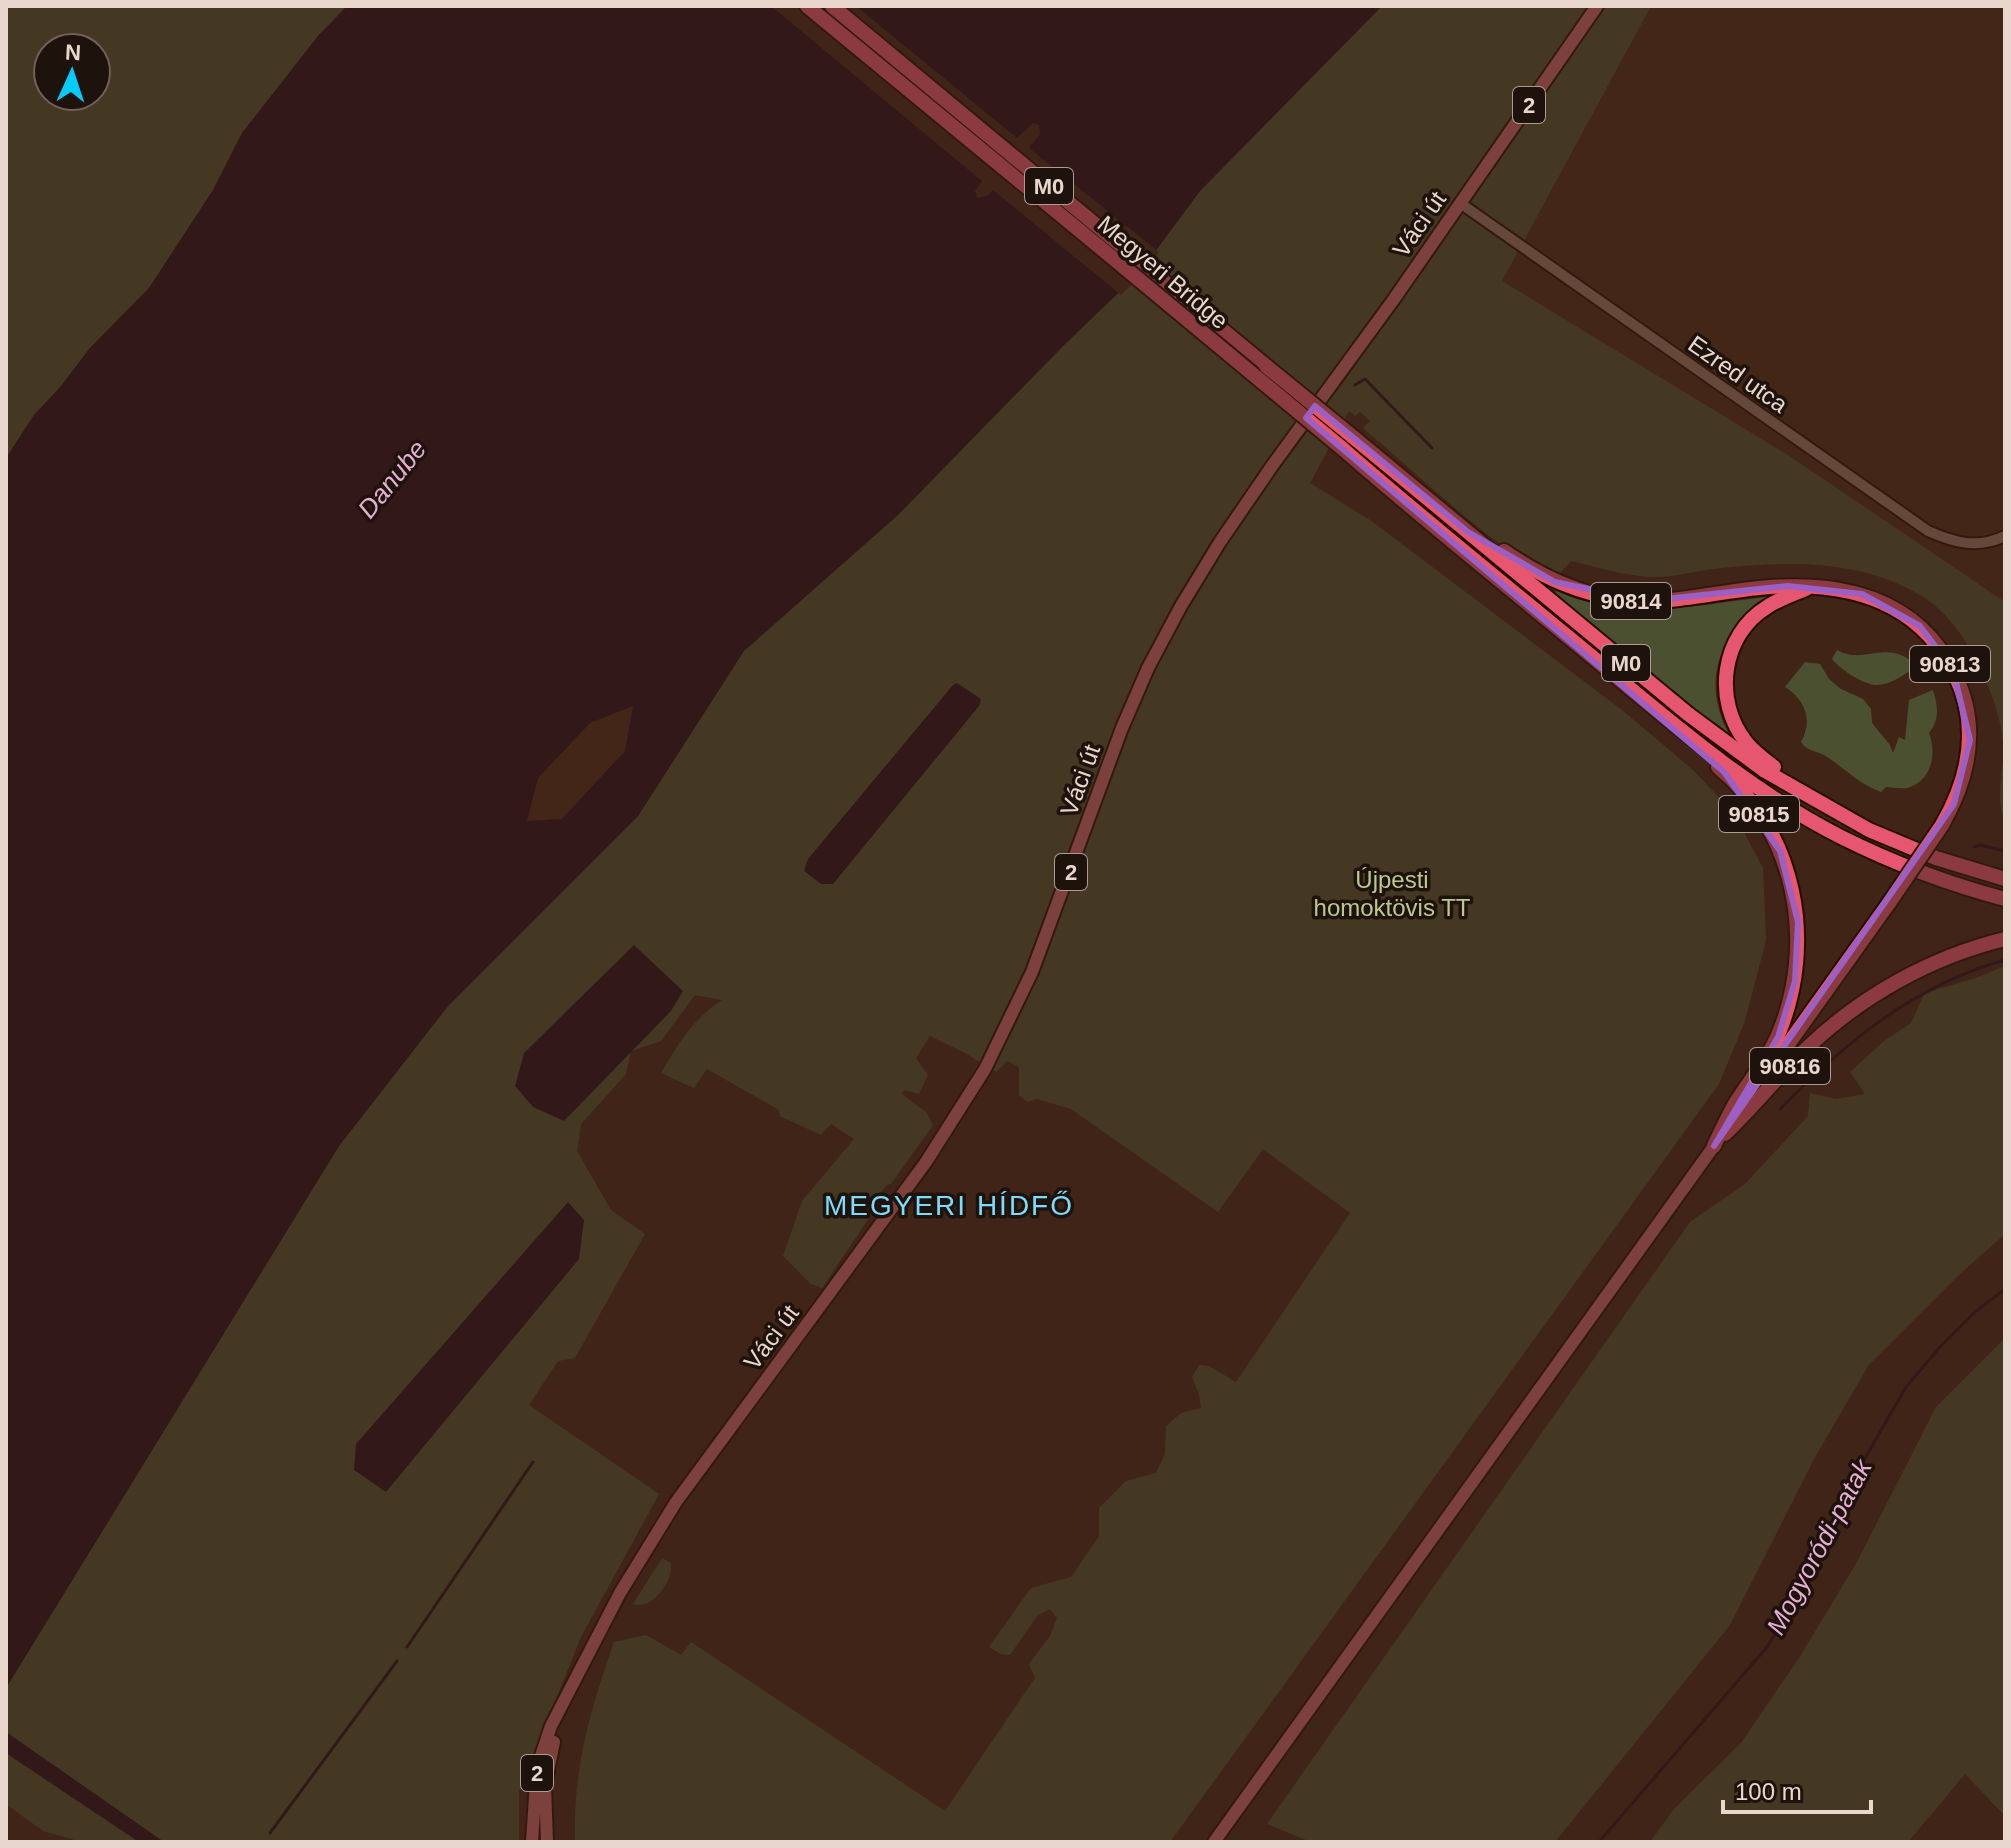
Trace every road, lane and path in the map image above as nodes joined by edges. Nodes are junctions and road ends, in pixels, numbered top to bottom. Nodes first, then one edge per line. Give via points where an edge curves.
1 (807, 6) edge
2 (832, 6) edge
3 (1597, 6) edge
4 (1460, 203) junction
5 (1348, 443) junction
6 (1468, 532) junction
7 (2005, 536) edge
8 (1809, 588) junction
9 (1657, 711) junction
10 (1790, 785) junction
11 (2005, 879) edge
12 (2005, 899) edge
13 (2005, 939) edge
14 (1714, 1146) junction
15 (562, 1709) junction
16 (532, 1842) edge
17 (547, 1842) edge
18 (1214, 1842) edge

1 - 5 highway, Megyeri Bridge / M0, bridge
2 - 5 highway, Megyeri Bridge / M0, bridge
3 - 4 main road, Váci út / 2
4 - 7 street, Ezred utca via 1928,531 1974,545
4 - 15 main road, Váci út / 2 via 1237,517 1181,606 1122,728 1032,972 985,1069 849,1269 676,1502 620,1593
5 - 6 highway, M0
5 - 9 highway, M0
6 - 8 highway, 90814 via 1555,582 1612,598 1668,600 1758,588
6 - 10 highway, M0 via 1688,714
8 - 10 highway via 1766,607 1749,621 1727,661 1726,700 1739,731
8 - 14 highway, 90813, bridge via 1862,594 1885,603 1920,626 1946,655 1966,705 1970,740 1964,779 1942,825 1889,903
9 - 12 highway, M0 via 1748,779 1840,837 1927,875
9 - 14 highway, 90815 via 1724,772 1763,820 1780,851 1798,922 1795,981 1778,1037
10 - 11 highway, M0 via 1893,841
13 - 14 highway, 90816 via 1945,958 1852,1011 1806,1049
14 - 18 main road
15 - 16 main road, Váci út / 2 via 541,1756
15 - 17 main road, Váci út / 2 via 545,1786

